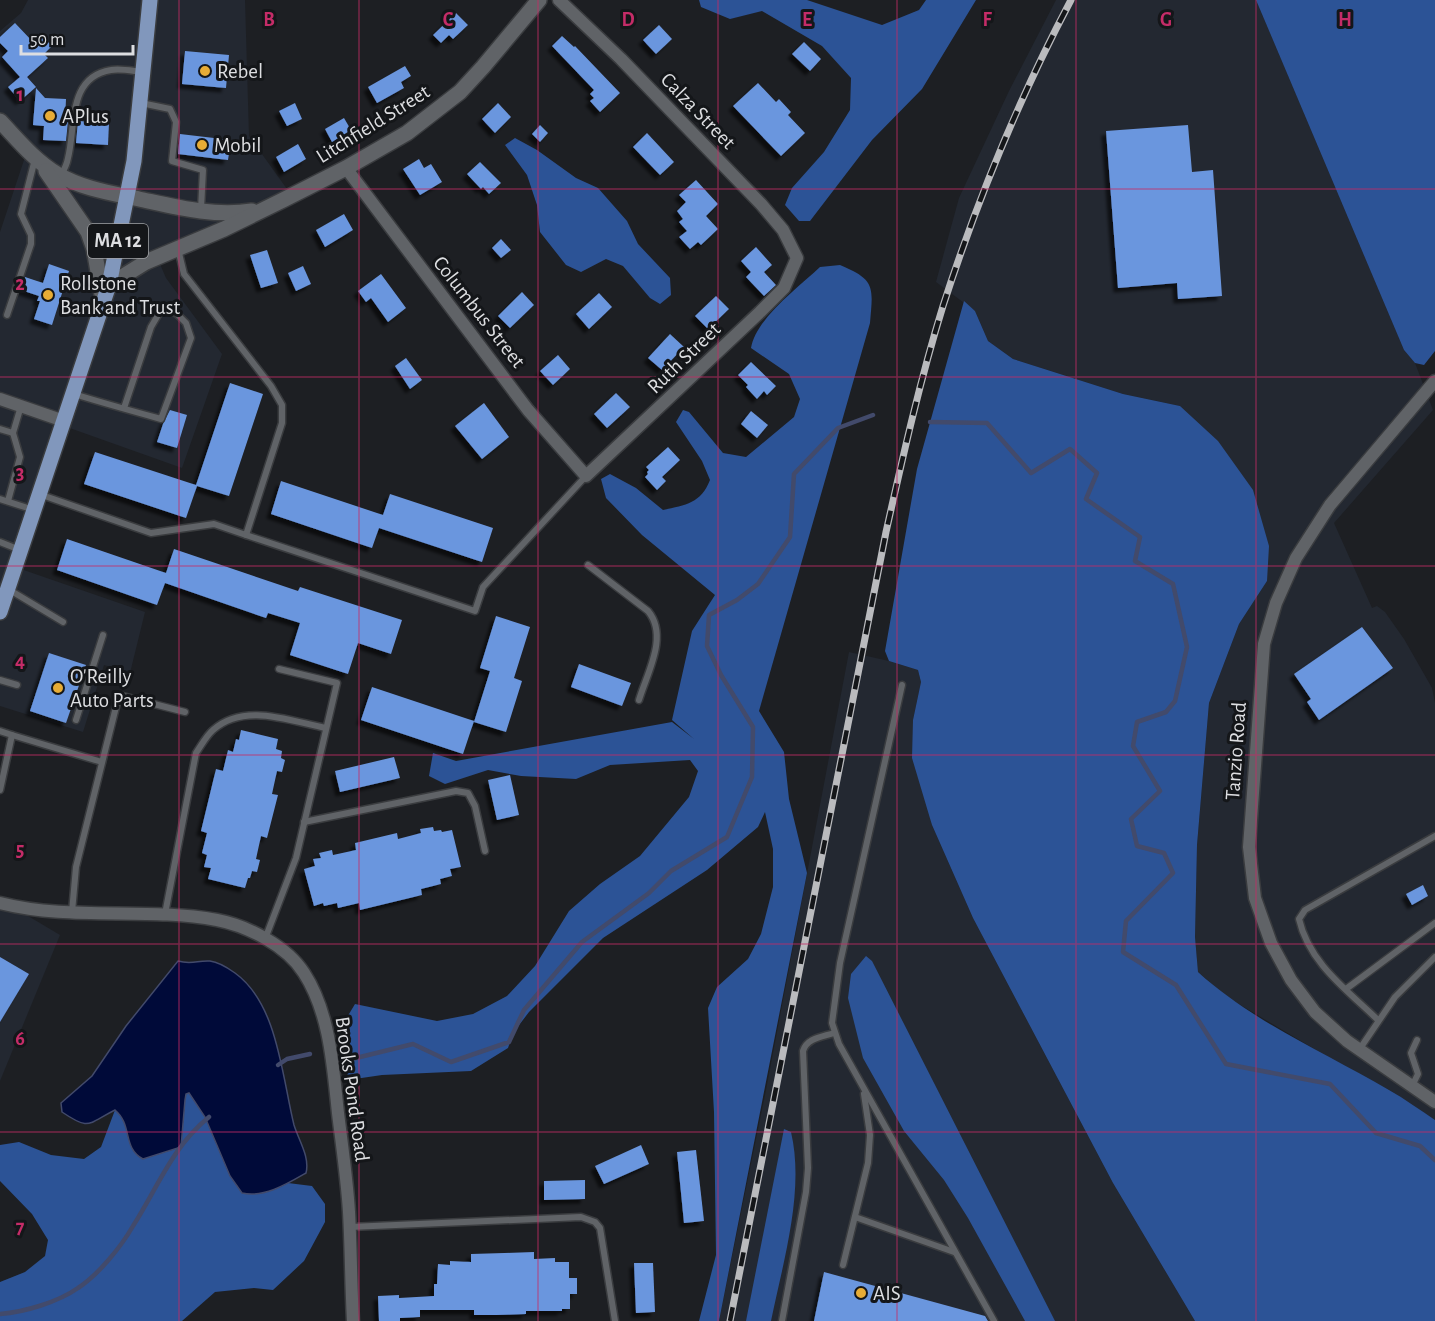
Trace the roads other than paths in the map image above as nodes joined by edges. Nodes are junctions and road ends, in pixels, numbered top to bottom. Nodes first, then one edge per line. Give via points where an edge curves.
1 (150, 0) edge
2 (539, 0) edge
3 (560, 0) edge
4 (144, 72) junction
5 (140, 103) junction
6 (0, 121) edge
7 (38, 161) junction
8 (346, 168) junction
9 (61, 176) junction
10 (128, 196) junction
11 (261, 210) junction
12 (201, 211) junction
13 (178, 249) junction
14 (797, 258) joint
15 (109, 285) junction
16 (104, 302) junction
17 (7, 315) dead end
18 (1435, 381) edge
19 (74, 394) junction
20 (0, 399) edge
21 (21, 406) junction
22 (124, 408) junction
23 (64, 421) junction
24 (0, 429) edge
25 (13, 433) junction
26 (586, 476) junction
27 (39, 494) junction
28 (0, 499) edge
29 (8, 501) junction
30 (34, 510) junction
31 (246, 535) junction
32 (0, 542) edge
33 (20, 550) junction
34 (588, 565) dead end
35 (8, 588) junction
36 (0, 612) edge
37 (63, 622) dead end
38 (103, 635) dead end
39 (279, 669) dead end
40 (0, 680) edge
41 (16, 685) dead end
42 (902, 686) dead end
43 (639, 700) dead end
44 (185, 712) dead end
45 (76, 720) dead end
46 (326, 728) junction
47 (0, 731) edge
48 (12, 735) junction
49 (102, 762) junction
50 (0, 790) edge
51 (304, 822) junction
52 (1435, 836) edge
53 (485, 851) dead end
54 (0, 903) edge
55 (72, 912) junction
56 (165, 916) junction
57 (1435, 923) edge
58 (264, 939) junction
59 (1435, 957) edge
60 (1346, 989) junction
61 (1378, 1020) junction
62 (834, 1033) junction
63 (1417, 1040) dead end
64 (1359, 1050) junction
65 (1412, 1086) junction
66 (863, 1088) junction
67 (1435, 1102) edge
68 (855, 1217) junction
69 (349, 1227) junction
70 (954, 1252) junction
71 (843, 1265) dead end
72 (353, 1321) edge
73 (615, 1321) edge
74 (782, 1321) edge
75 (994, 1321) edge

1 - 4 main road, MA 12
2 - 8 main road, Litchfield Street via 460,92 406,133
3 - 14 street, Calza Street via 761,204 783,230
4 - 5 main road, MA 12
4 - 9 lane via 110,70 89,79 74,109 68,161
5 - 10 main road, MA 12
5 - 12 lane via 170,109 176,122 172,160 203,170
6 - 7 main road, Litchfield Street
7 - 9 main road, Litchfield Street
7 - 16 main road via 88,232
7 - 17 lane via 21,213 31,244
8 - 11 main road, Litchfield Street
8 - 26 street, Columbus Street via 528,410
9 - 10 main road, Litchfield Street via 94,190
10 - 12 main road, Litchfield Street
10 - 15 main road, MA 12
11 - 12 main road, Litchfield Street
11 - 13 main road, Litchfield Street
13 - 15 main road, Litchfield Street via 146,262
13 - 31 lane via 184,274 282,405 282,423
14 - 26 street, Ruth Street via 784,288
15 - 16 main road, MA 12
16 - 19 main road, MA 12
18 - 64 street, Tanzio Road via 1330,505 1296,558 1276,603 1264,644 1249,847 1255,898 1270,943 1291,980 1315,1012
19 - 22 lane
19 - 23 main road, MA 12
20 - 21 street
21 - 23 street
21 - 25 lane
22 - 22 lane via 161,419 190,338 186,323 168,309 161,310 151,327
23 - 27 main road, MA 12
24 - 25 lane
25 - 29 lane via 20,457
26 - 31 lane via 483,587 475,611
27 - 30 main road, MA 12
27 - 31 lane via 151,533 214,524
28 - 29 lane
29 - 30 lane
30 - 33 main road, MA 12
32 - 33 lane
33 - 35 main road, MA 12
34 - 43 lane via 648,611 655,621 657,644
35 - 36 main road, MA 12
35 - 37 lane
38 - 45 lane
39 - 46 lane via 337,683
40 - 41 lane
42 - 62 lane via 840,963 833,1007
44 - 49 lane via 119,695
46 - 51 lane
46 - 56 lane via 259,714 228,719 212,731 196,753
47 - 48 lane
48 - 49 lane
48 - 50 lane
49 - 55 lane via 76,867
51 - 53 lane via 456,791 468,793 475,806
51 - 58 lane via 296,858
52 - 60 lane via 1301,914 1302,932 1309,947
54 - 55 street, Brooks Pond Road
55 - 56 street, Brooks Pond Road
56 - 58 street, Brooks Pond Road via 218,920
57 - 60 lane
58 - 69 street, Brooks Pond Road via 303,971 324,1019 334,1076
59 - 61 lane via 1407,983
60 - 61 lane
61 - 64 lane
62 - 66 lane
62 - 74 lane via 809,1041 803,1051 808,1168
63 - 65 lane via 1411,1053 1418,1074
64 - 65 street, Tanzio Road
65 - 67 street, Tanzio Road
66 - 68 lane via 870,1135
66 - 70 lane
68 - 70 lane
68 - 71 lane
69 - 72 street, Brooks Pond Road
69 - 73 lane via 581,1217 600,1228
70 - 75 lane

